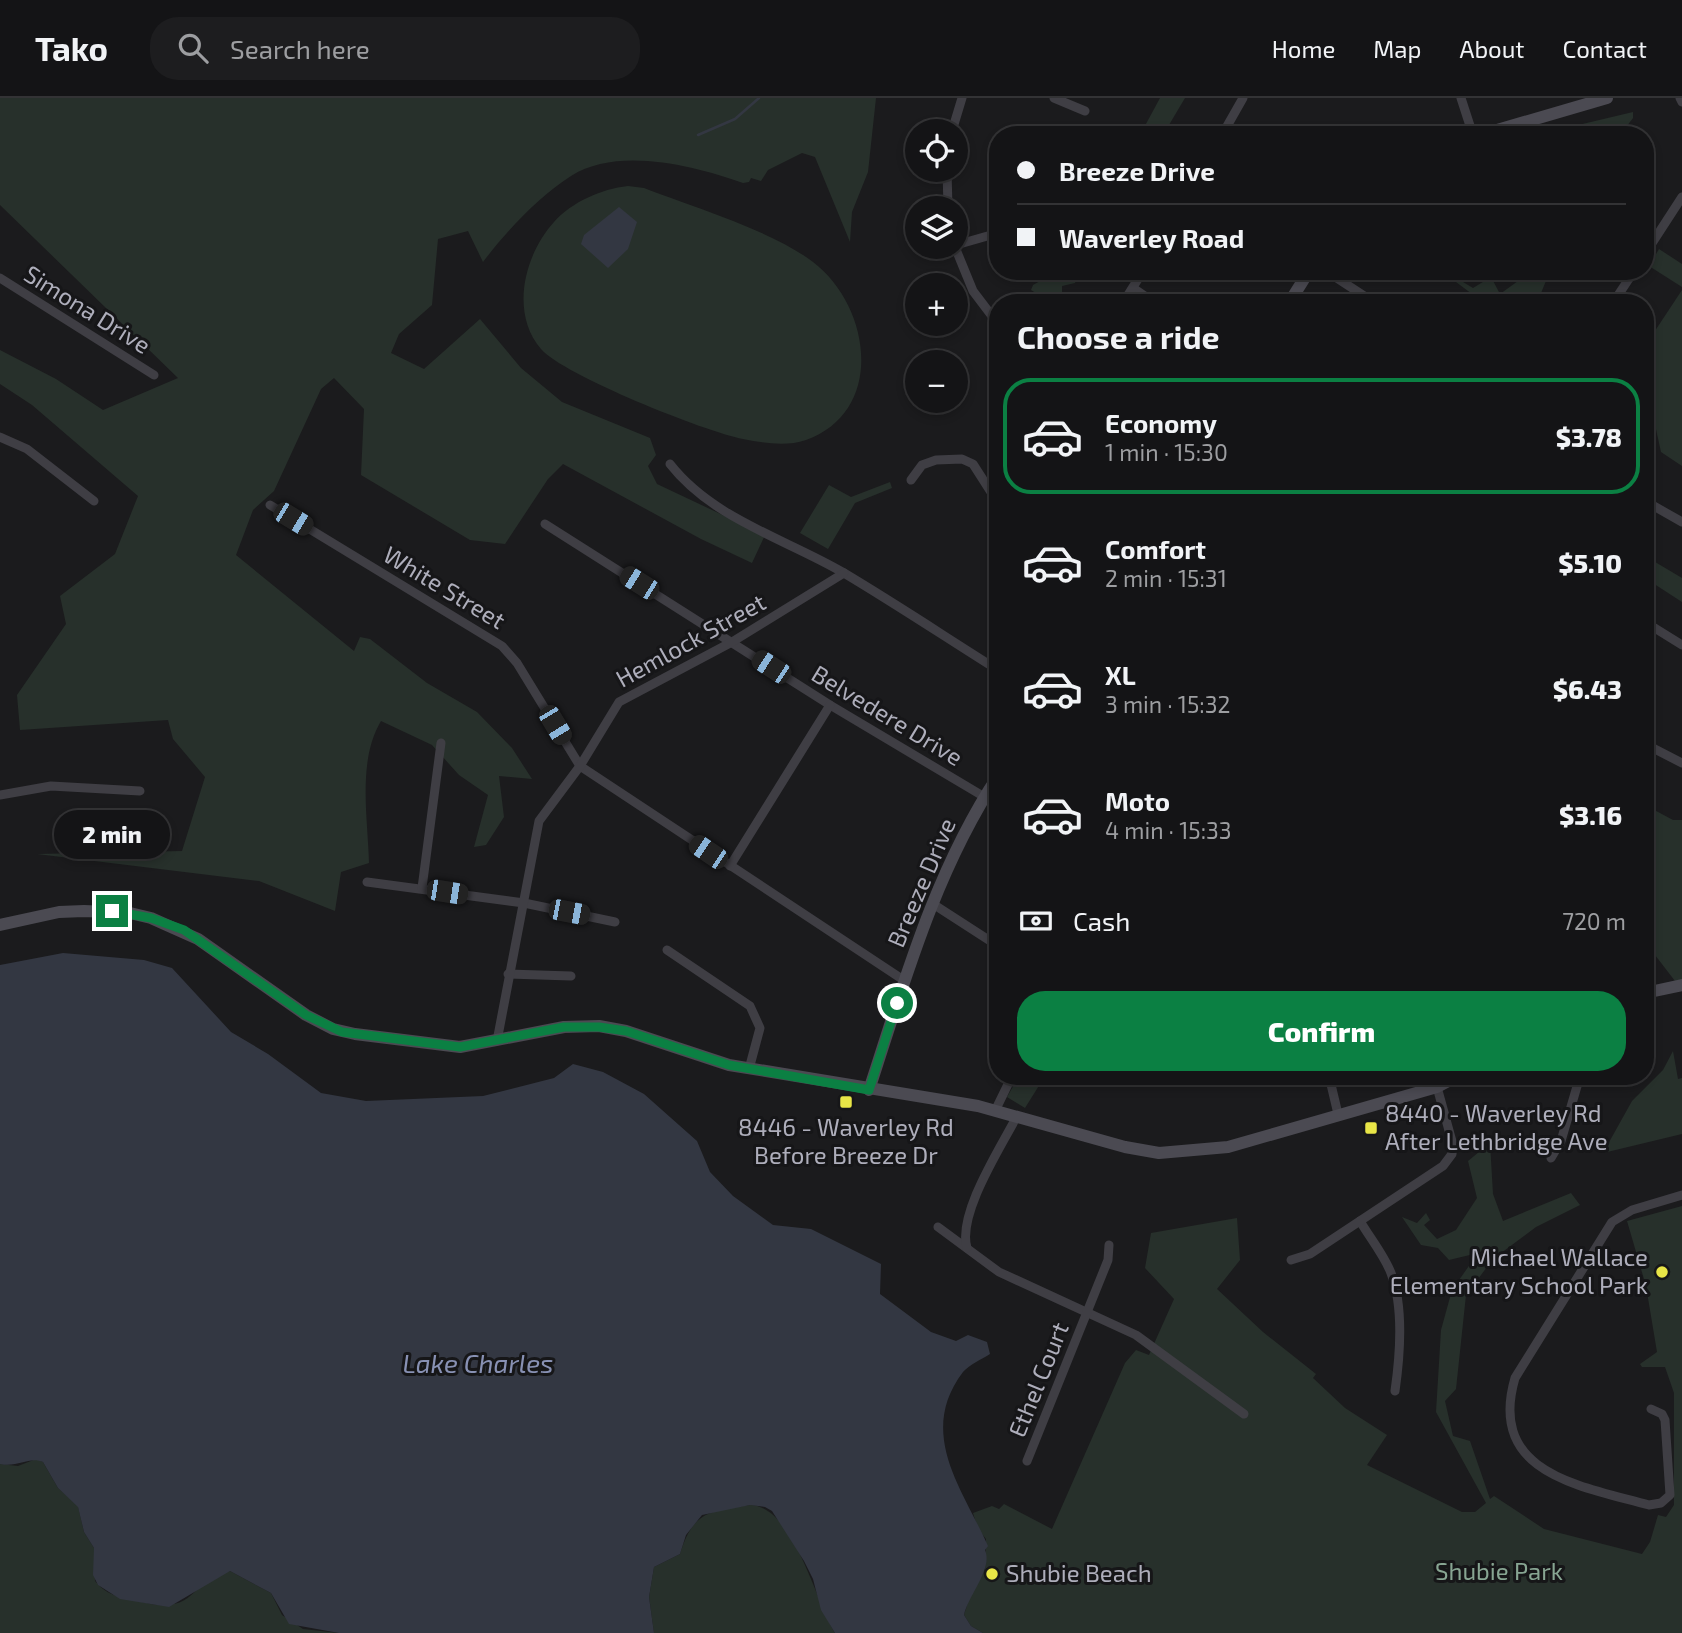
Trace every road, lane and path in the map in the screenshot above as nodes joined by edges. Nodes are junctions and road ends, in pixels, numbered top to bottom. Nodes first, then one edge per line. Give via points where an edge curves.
1 (962, 98) edge
2 (1054, 98) edge
3 (1243, 98) edge
4 (1461, 98) edge
5 (1607, 98) edge
6 (1577, 102) edge
7 (1085, 111) dead end
8 (956, 119) edge
9 (1227, 126) edge
10 (1470, 126) edge
11 (1506, 126) edge
12 (1681, 202) edge
13 (989, 236) edge
14 (1654, 241) edge
15 (968, 242) edge
16 (960, 259) edge
17 (0, 278) edge
18 (1138, 280) edge
19 (1340, 280) edge
20 (1133, 288) junction
21 (1129, 294) edge
22 (1142, 294) edge
23 (1361, 294) edge
24 (989, 312) edge
25 (154, 375) dead end
26 (0, 437) edge
27 (670, 464) dead end
28 (911, 480) dead end
29 (989, 489) edge
30 (94, 501) dead end
31 (270, 505) dead end
32 (1654, 506) edge
33 (1682, 522) edge
34 (545, 524) dead end
35 (844, 573) junction
36 (1654, 628) edge
37 (732, 642) junction
38 (1682, 645) edge
39 (989, 664) edge
40 (830, 705) junction
41 (441, 743) dead end
42 (1654, 749) edge
43 (1682, 763) edge
44 (580, 766) junction
45 (989, 790) edge
46 (140, 791) dead end
47 (0, 795) edge
48 (984, 797) junction
49 (989, 800) edge
50 (730, 866) junction
51 (367, 882) dead end
52 (422, 888) junction
53 (524, 903) junction
54 (933, 904) junction
55 (615, 922) dead end
56 (0, 925) edge
57 (989, 940) edge
58 (667, 950) dead end
59 (508, 974) junction
60 (571, 976) dead end
61 (905, 981) junction
62 (1682, 985) edge
63 (1654, 991) edge
64 (497, 1041) junction
65 (749, 1069) junction
66 (1008, 1085) edge
67 (1331, 1085) edge
68 (1441, 1085) edge
69 (1577, 1085) edge
70 (1437, 1087) junction
71 (869, 1090) junction
72 (995, 1111) junction
73 (1338, 1114) junction
74 (1017, 1116) junction
75 (1551, 1158) dead end
76 (1682, 1195) edge
77 (1360, 1222) junction
78 (938, 1227) dead end
79 (1108, 1245) dead end
80 (967, 1248) junction
81 (1291, 1260) dead end
82 (1087, 1314) junction
83 (1395, 1391) dead end
84 (1651, 1409) dead end
85 (1244, 1413) dead end
86 (1027, 1461) dead end

1 - 8 street
2 - 7 street
3 - 9 street
4 - 10 street
5 - 6 main road
6 - 11 main road
12 - 14 street
13 - 15 street
16 - 24 street via 973,291
17 - 25 street, Simona Drive
18 - 20 street
19 - 23 street
20 - 21 street
20 - 22 street
26 - 30 street via 27,449
27 - 35 street via 684,482 721,508
28 - 29 street via 922,465 962,459 973,464
31 - 44 street, White Street via 502,646
32 - 33 street
34 - 37 street, Belvedere Drive
35 - 37 street, Hemlock Street
35 - 39 street
36 - 38 street
37 - 40 street, Belvedere Drive
37 - 44 street, Hemlock Street via 618,702
40 - 48 street, Belvedere Drive
40 - 50 street
41 - 52 street
42 - 43 street
44 - 50 street, White Street
44 - 53 street, Hemlock Street via 539,821
45 - 48 main road, Breeze Drive
46 - 47 street via 51,786
48 - 49 street, Belvedere Drive
48 - 54 main road, Breeze Drive via 955,848
50 - 61 street, White Street
51 - 52 street
52 - 53 street
53 - 55 street
53 - 59 street, Hemlock Street
54 - 57 street
54 - 61 main road, Breeze Drive
56 - 64 main road via 59,912 130,913 184,930 333,1029 438,1046
58 - 65 street via 750,1006 760,1028
59 - 60 street
59 - 64 street, Hemlock Street
61 - 71 main road, Breeze Drive
62 - 63 main road
64 - 65 main road via 564,1027 599,1027
65 - 71 main road
66 - 72 street
67 - 73 street
68 - 70 main road
69 - 75 street via 1561,1141
70 - 73 main road
70 - 77 street via 1449,1126 1451,1154 1443,1166
71 - 72 main road
72 - 74 main road
73 - 74 main road via 1228,1147 1174,1153 1125,1147
74 - 80 street via 966,1224
76 - 84 street via 1632,1210 1612,1222 1515,1378 1509,1406 1515,1438 1539,1468 1555,1478 1649,1505 1670,1495 1665,1420
77 - 81 street via 1311,1254
77 - 83 street via 1395,1287
78 - 80 street
79 - 82 street, Ethel Court via 1108,1260
80 - 82 street via 999,1272
82 - 85 street via 1136,1335
82 - 86 street, Ethel Court

